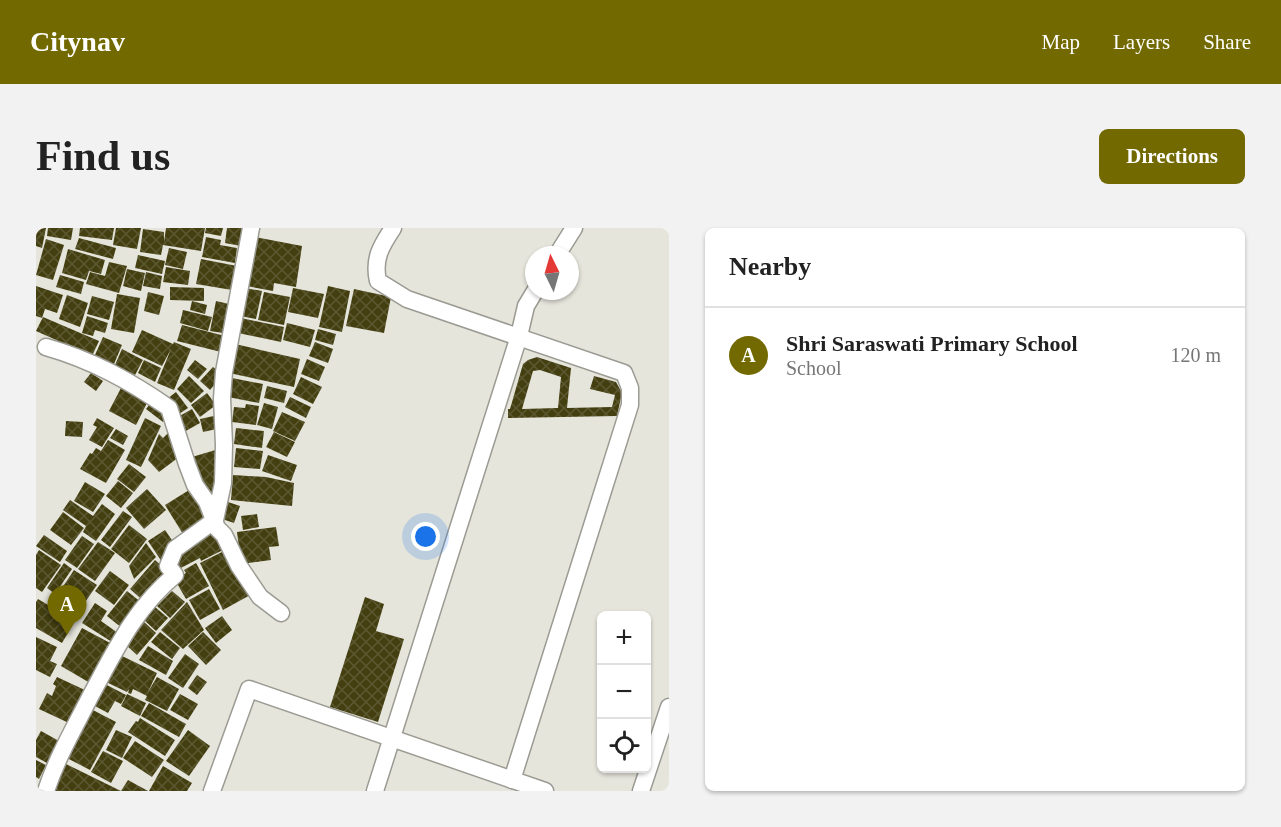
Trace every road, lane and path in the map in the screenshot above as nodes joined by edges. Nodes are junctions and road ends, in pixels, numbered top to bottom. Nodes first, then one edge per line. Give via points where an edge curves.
1 (251, 228) edge
2 (393, 228) edge
3 (574, 228) edge
4 (563, 246) edge
5 (530, 300) edge
6 (519, 336) junction
7 (46, 347) dead end
8 (215, 520) junction
9 (281, 613) dead end
10 (669, 707) edge
11 (391, 738) junction
12 (512, 780) junction
13 (46, 791) edge
14 (212, 791) edge
15 (375, 791) edge
16 (545, 791) edge
17 (641, 791) edge

1 - 8 street via 224,372 223,483
2 - 6 street via 375,267 378,280 407,299
3 - 4 street
5 - 6 street
6 - 11 street
6 - 12 street via 624,374 630,388 630,405
7 - 8 street via 110,370 169,408 195,485
8 - 9 street via 255,590
8 - 13 street via 175,549 168,566 175,575 134,618 120,639
10 - 17 street
11 - 12 street
11 - 14 street via 249,689
11 - 15 street
12 - 16 street

